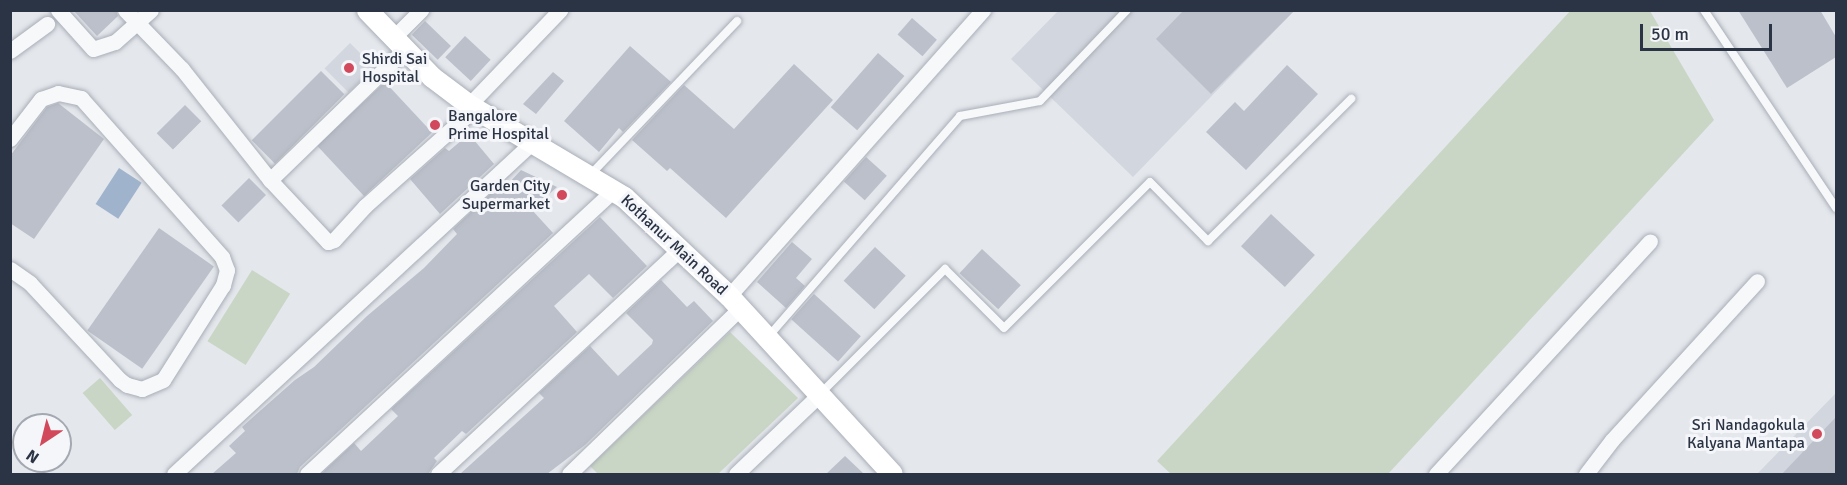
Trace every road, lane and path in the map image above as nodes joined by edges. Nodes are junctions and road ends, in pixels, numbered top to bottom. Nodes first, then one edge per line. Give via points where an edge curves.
1 (58, 10) edge
2 (124, 10) edge
3 (151, 10) edge
4 (367, 10) edge
5 (420, 10) edge
6 (560, 10) edge
7 (983, 10) edge
8 (1127, 10) edge
9 (1704, 10) edge
10 (737, 21) dead end
11 (137, 22) junction
12 (47, 24) dead end
13 (399, 44) junction
14 (10, 51) edge
15 (1351, 99) dead end
16 (471, 107) junction
17 (10, 139) edge
18 (532, 142) junction
19 (590, 175) junction
20 (270, 180) junction
21 (614, 190) junction
22 (1836, 207) edge
23 (1650, 241) dead end
24 (680, 249) junction
25 (10, 269) edge
26 (1757, 281) dead end
27 (734, 302) junction
28 (767, 339) junction
29 (819, 395) junction
30 (174, 474) edge
31 (307, 474) edge
32 (438, 474) edge
33 (569, 474) edge
34 (736, 474) edge
35 (892, 474) edge
36 (1436, 474) edge
37 (1586, 474) edge

1 - 11 street via 93,49 115,42
2 - 11 street
3 - 11 street
4 - 13 main road, Kothanur Main Road
5 - 13 street
6 - 16 street
7 - 27 street
8 - 28 lane via 1040,101 960,116
9 - 22 lane
10 - 19 lane
11 - 20 street via 182,69
12 - 14 street
13 - 16 main road, Kothanur Main Road
13 - 20 street
15 - 29 lane via 1208,241 1150,182 1004,328 945,269
16 - 18 main road, Kothanur Main Road
16 - 20 street via 334,240 328,242 321,237
17 - 25 street via 41,99 58,93 81,98 222,257 227,270 223,285 163,380 142,389 120,380 30,283
18 - 19 main road, Kothanur Main Road
18 - 30 street
19 - 21 main road, Kothanur Main Road
21 - 24 main road, Kothanur Main Road
21 - 31 street
23 - 36 street
24 - 27 main road, Kothanur Main Road
24 - 32 street
26 - 37 street via 1612,440
27 - 28 main road, Kothanur Main Road
27 - 33 street
28 - 29 main road, Kothanur Main Road
29 - 34 street
29 - 35 main road, Kothanur Main Road

